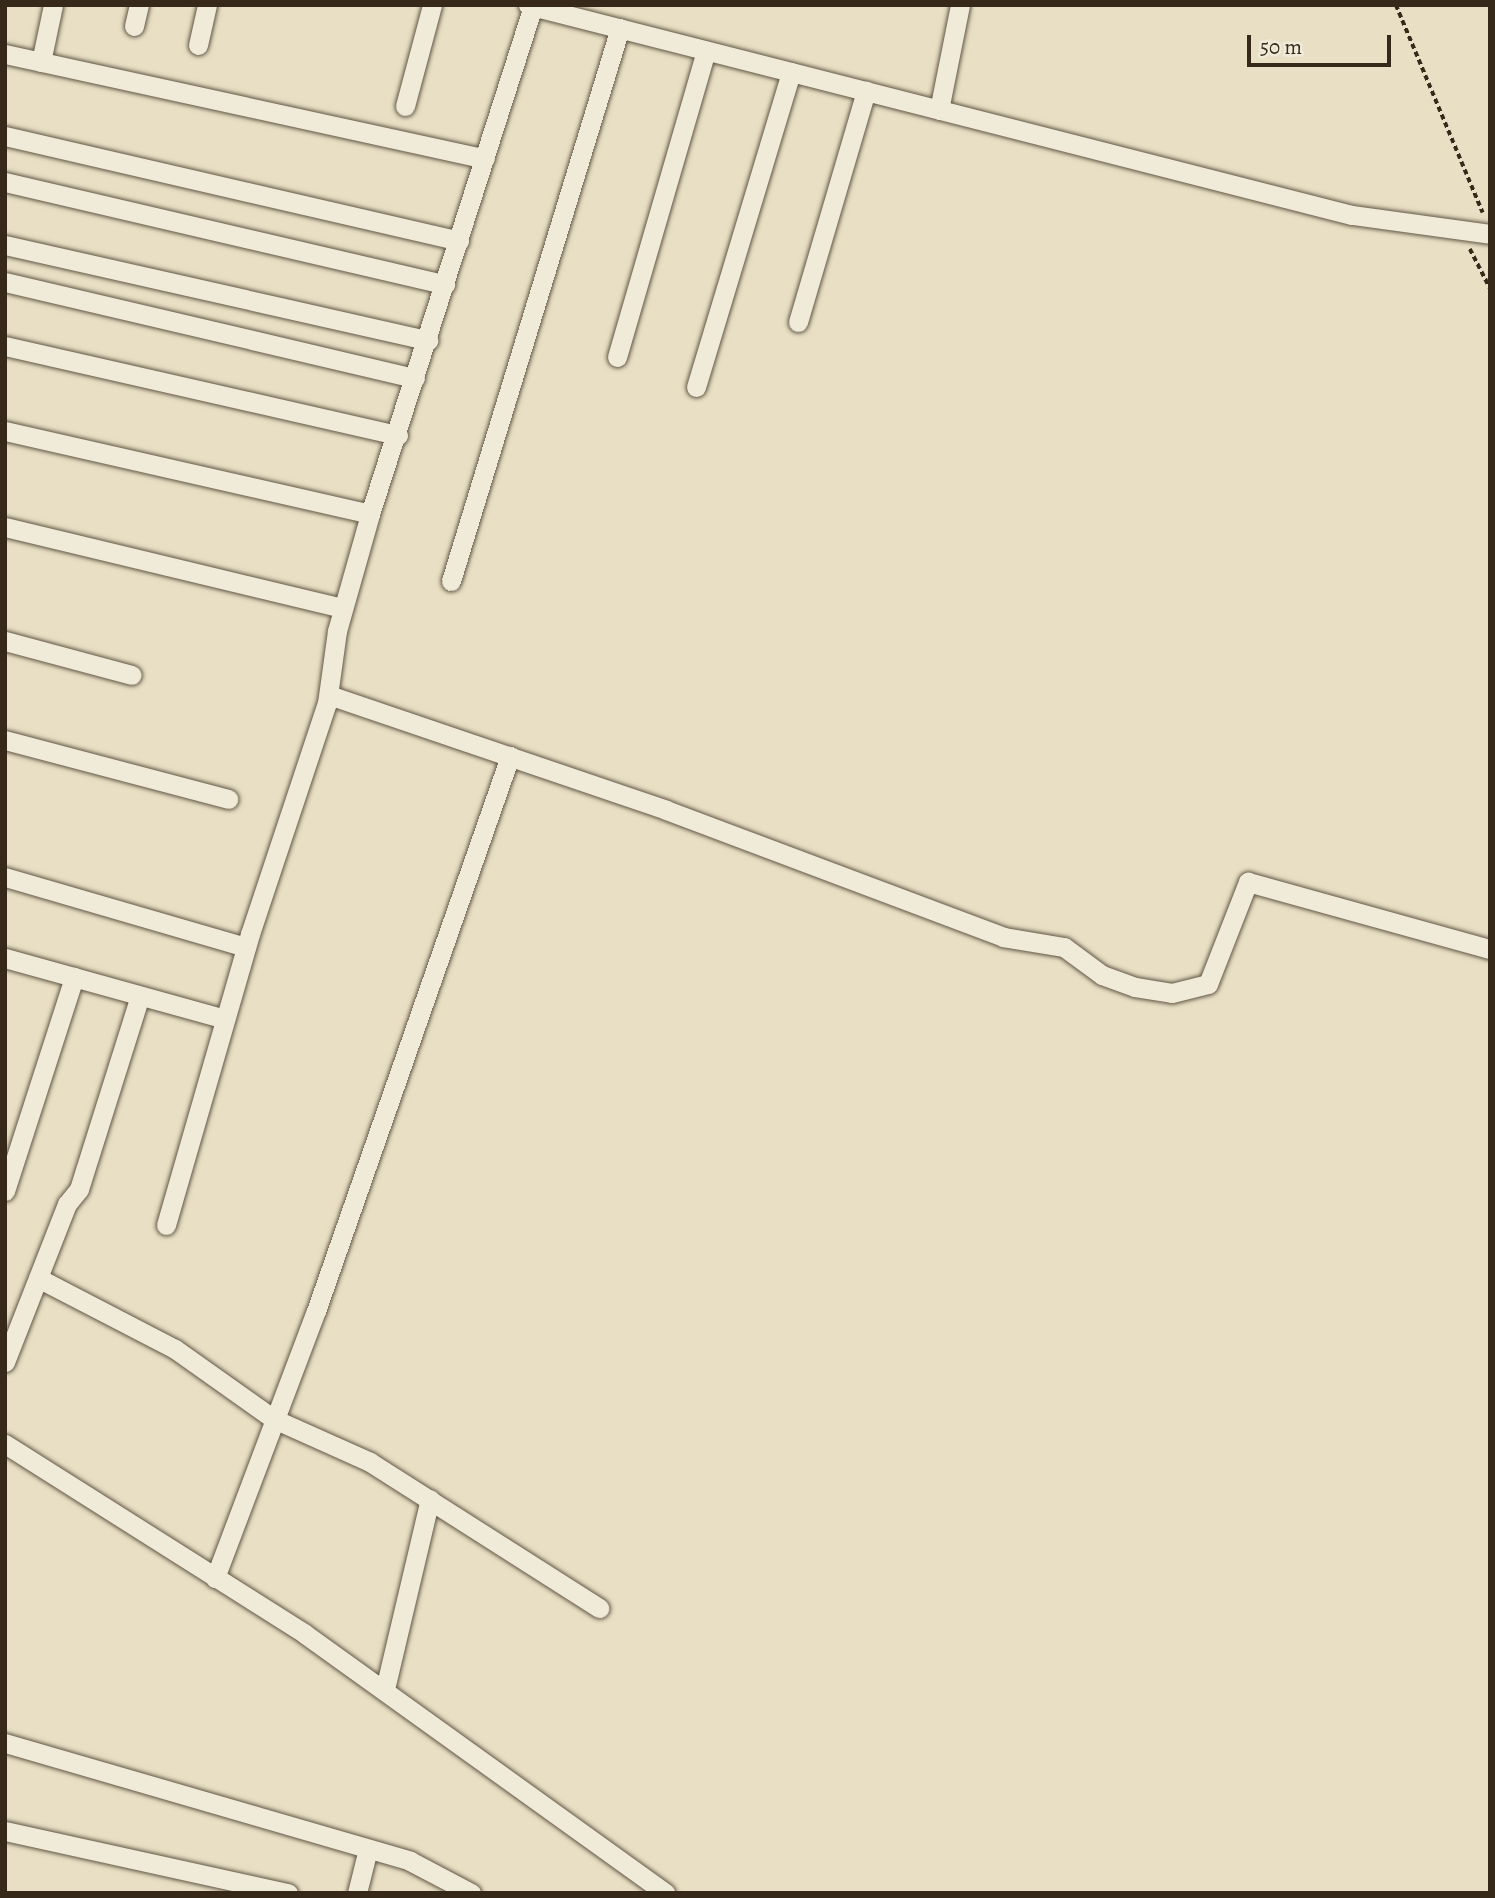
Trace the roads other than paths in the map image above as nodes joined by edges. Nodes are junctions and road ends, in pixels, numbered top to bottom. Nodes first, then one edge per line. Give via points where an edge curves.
1 (53, 5) edge
2 (139, 5) edge
3 (207, 5) edge
4 (432, 5) edge
5 (960, 5) edge
6 (531, 6) edge
7 (134, 26) dead end
8 (620, 29) junction
9 (198, 45) dead end
10 (706, 51) junction
11 (5, 54) edge
12 (41, 62) junction
13 (791, 72) junction
14 (866, 91) junction
15 (405, 106) dead end
16 (939, 110) junction
17 (5, 136) edge
18 (485, 159) junction
19 (5, 182) edge
20 (1487, 226) edge
21 (459, 241) junction
22 (5, 245) edge
23 (5, 282) edge
24 (445, 284) junction
25 (798, 322) dead end
26 (428, 340) junction
27 (5, 345) edge
28 (617, 357) dead end
29 (415, 378) junction
30 (696, 387) dead end
31 (5, 431) edge
32 (398, 435) junction
33 (370, 514) junction
34 (5, 527) edge
35 (451, 581) dead end
36 (342, 608) junction
37 (5, 641) edge
38 (132, 675) dead end
39 (329, 695) junction
40 (5, 740) edge
41 (510, 757) junction
42 (228, 799) dead end
43 (5, 877) edge
44 (246, 947) junction
45 (1490, 949) edge
46 (5, 958) edge
47 (74, 977) junction
48 (140, 996) junction
49 (225, 1019) junction
50 (5, 1191) edge
51 (166, 1226) dead end
52 (38, 1278) junction
53 (5, 1362) edge
54 (274, 1419) junction
55 (5, 1444) edge
56 (430, 1499) junction
57 (215, 1578) junction
58 (599, 1608) dead end
59 (385, 1689) junction
60 (5, 1743) edge
61 (5, 1831) edge
62 (368, 1849) junction
63 (437, 1885) edge
64 (288, 1893) edge
65 (357, 1893) edge
66 (471, 1893) edge
67 (666, 1893) edge

1 - 12 street
2 - 7 street
3 - 9 street
4 - 15 street
5 - 16 street
6 - 8 street
6 - 18 street
8 - 10 street
8 - 35 street
10 - 13 street
10 - 28 street
11 - 12 street
12 - 18 street
13 - 14 street
13 - 30 street
14 - 16 street
14 - 25 street
16 - 20 street via 1352,215 1460,228
17 - 21 street
18 - 21 street
19 - 24 street
21 - 24 street
22 - 26 street
23 - 29 street
24 - 26 street
26 - 29 street
27 - 32 street
29 - 32 street
31 - 33 street
32 - 33 street
33 - 36 street
34 - 36 street
36 - 39 street
37 - 38 street
39 - 41 street
39 - 44 street
40 - 42 street
41 - 45 street via 1003,937 1064,947 1102,975 1135,987 1172,993 1208,984 1248,882
41 - 54 street
43 - 44 street
44 - 49 street
46 - 47 street
47 - 48 street
47 - 50 street
48 - 49 street
48 - 52 street via 79,1191 67,1204
49 - 51 street
52 - 53 street
52 - 54 street via 175,1349
54 - 56 street via 370,1462
54 - 57 street
55 - 57 street
56 - 58 street
56 - 59 street
57 - 59 street
59 - 67 street
60 - 62 street
61 - 64 street
62 - 63 street via 410,1861
62 - 65 street
63 - 66 street

